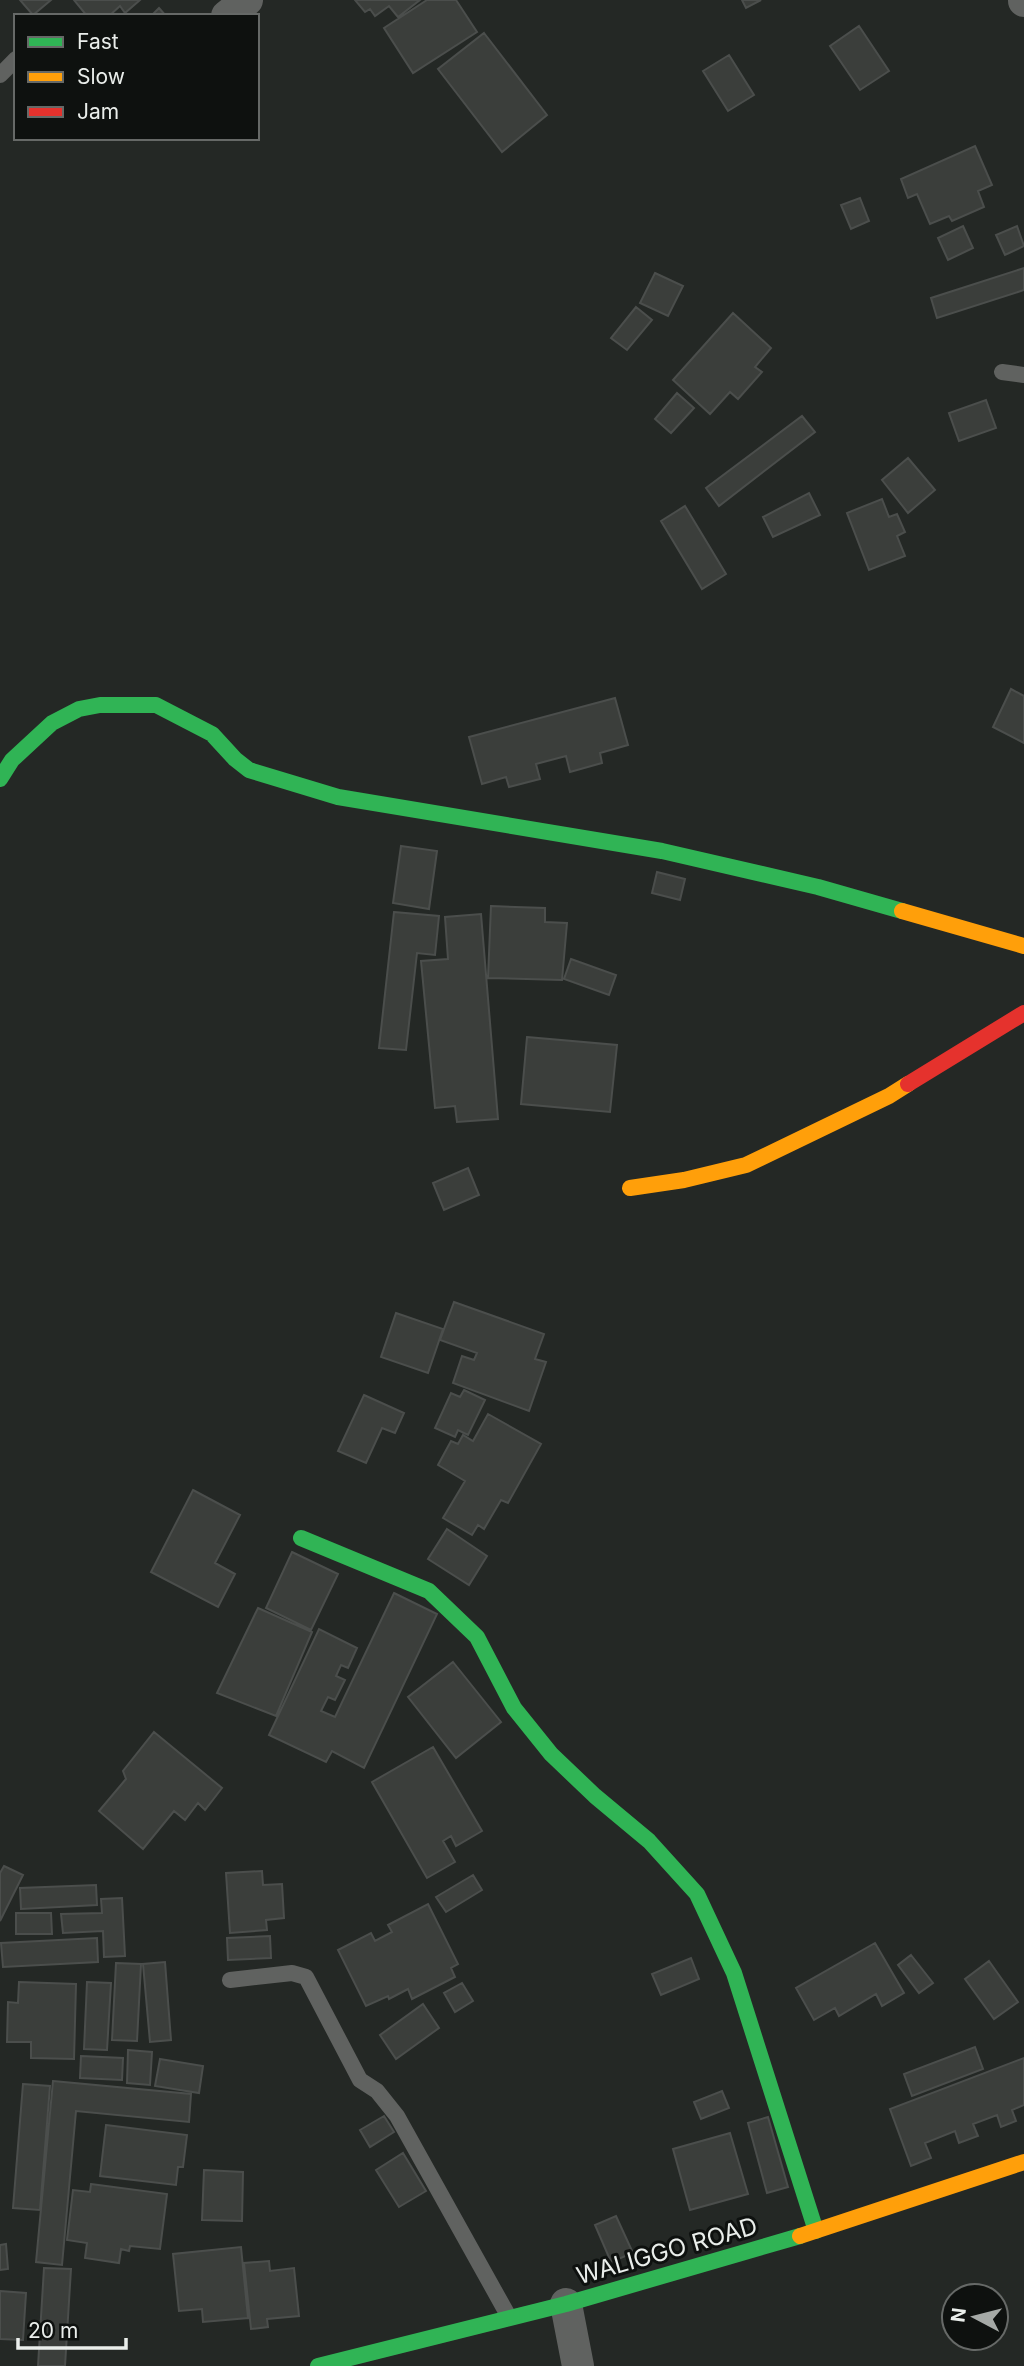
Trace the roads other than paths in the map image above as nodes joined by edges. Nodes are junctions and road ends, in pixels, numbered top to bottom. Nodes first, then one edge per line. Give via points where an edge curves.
1 (247, 0) edge
2 (230, 14) edge
3 (14, 61) edge
4 (0, 75) edge
5 (1002, 372) dead end
6 (1024, 375) edge
7 (0, 779) edge
8 (1024, 946) edge
9 (1024, 1013) edge
10 (630, 1188) dead end
11 (301, 1538) dead end
12 (230, 1980) dead end
13 (1024, 2162) edge
14 (816, 2231) junction
15 (566, 2304) junction
16 (510, 2319) junction
17 (318, 2366) edge
18 (578, 2366) edge

1 - 2 street
3 - 4 lane
5 - 6 lane
7 - 8 street via 12,760 52,723 79,709 156,705 212,734 249,770 338,797 662,850 818,887
9 - 10 street via 889,1096 746,1165
11 - 14 street via 429,1591 477,1637 514,1708 551,1754 649,1841 696,1894 734,1973
12 - 16 lane via 292,1973 306,1977 360,2080 377,2091 397,2116
13 - 14 street, WALIGGO ROAD
14 - 15 street, WALIGGO ROAD
15 - 16 street, WALIGGO ROAD
15 - 18 street
16 - 17 street, WALIGGO ROAD

